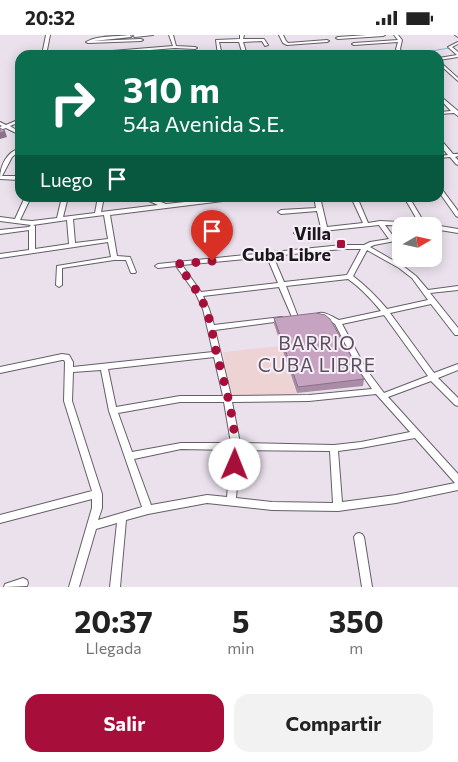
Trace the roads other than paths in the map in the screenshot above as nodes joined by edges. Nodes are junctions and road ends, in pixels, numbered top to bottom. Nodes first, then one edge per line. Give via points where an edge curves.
1 (48, 35) edge
2 (130, 35) edge
3 (151, 35) edge
4 (171, 35) edge
5 (242, 35) edge
6 (281, 35) edge
7 (383, 35) edge
8 (396, 35) edge
9 (338, 38) dead end
10 (118, 40) junction
11 (141, 41) dead end
12 (241, 41) junction
13 (327, 41) dead end
14 (400, 41) junction
15 (458, 43) edge
16 (354, 44) dead end
17 (266, 45) dead end
18 (175, 47) junction
19 (195, 49) dead end
20 (45, 50) edge
21 (138, 50) edge
22 (219, 50) edge
23 (244, 50) edge
24 (398, 50) edge
25 (458, 55) edge
26 (444, 59) edge
27 (444, 66) edge
28 (458, 80) edge
29 (444, 101) edge
30 (444, 113) edge
31 (457, 113) edge
32 (15, 122) edge
33 (0, 123) edge
34 (6, 126) junction
35 (0, 129) edge
36 (15, 131) edge
37 (444, 147) edge
38 (15, 151) edge
39 (451, 155) junction
40 (458, 155) edge
41 (444, 156) edge
42 (458, 163) edge
43 (0, 176) edge
44 (15, 178) edge
45 (444, 196) edge
46 (26, 202) edge
47 (64, 202) edge
48 (100, 202) edge
49 (155, 202) edge
50 (166, 202) edge
51 (194, 202) edge
52 (317, 202) edge
53 (356, 202) edge
54 (409, 202) edge
55 (165, 206) junction
56 (319, 209) junction
57 (281, 212) dead end
58 (107, 214) junction
59 (98, 215) junction
60 (458, 215) edge
61 (420, 217) edge
62 (70, 218) junction
63 (0, 219) edge
64 (60, 219) junction
65 (17, 221) junction
66 (380, 223) junction
67 (392, 223) edge
68 (366, 224) junction
69 (32, 225) junction
70 (442, 228) edge
71 (324, 229) junction
72 (458, 231) edge
73 (0, 232) edge
74 (297, 233) dead end
75 (110, 240) junction
76 (72, 245) junction
77 (366, 247) junction
78 (32, 251) junction
79 (0, 255) edge
80 (269, 255) junction
81 (114, 258) junction
82 (178, 264) junction
83 (158, 266) dead end
84 (133, 272) dead end
85 (350, 277) junction
86 (281, 284) junction
87 (59, 285) dead end
88 (458, 288) edge
89 (426, 292) junction
90 (199, 294) junction
91 (433, 301) junction
92 (384, 311) junction
93 (302, 317) junction
94 (338, 323) junction
95 (212, 328) junction
96 (458, 333) edge
97 (216, 354) junction
98 (104, 367) junction
99 (458, 367) edge
100 (0, 369) edge
101 (69, 370) junction
102 (432, 376) junction
103 (381, 394) junction
104 (228, 399) junction
105 (458, 403) edge
106 (113, 411) junction
107 (417, 434) junction
108 (236, 446) junction
109 (334, 448) junction
110 (130, 456) junction
111 (458, 480) edge
112 (458, 487) edge
113 (97, 494) junction
114 (232, 501) junction
115 (338, 507) junction
116 (148, 510) junction
117 (122, 517) junction
118 (0, 519) edge
119 (91, 526) junction
120 (360, 537) dead end
121 (23, 583) dead end
122 (9, 587) edge
123 (74, 587) edge
124 (115, 587) edge
125 (367, 587) edge

1 - 20 street
2 - 3 street
2 - 10 street
4 - 18 street
5 - 12 street
6 - 13 street via 285,43
7 - 9 street
8 - 14 street
10 - 10 street via 93,39 88,41 92,44
10 - 11 street
12 - 17 street via 264,41
12 - 22 street via 217,41
12 - 23 street
14 - 16 street
14 - 24 street
15 - 25 street via 450,47
18 - 19 street
18 - 21 street
25 - 26 street
27 - 28 street
29 - 31 street
30 - 31 street
32 - 34 street
33 - 34 street
34 - 35 street
34 - 36 street
37 - 39 street
38 - 43 street
39 - 40 street
39 - 41 street
39 - 42 street
43 - 44 street
45 - 60 street
46 - 65 street
47 - 64 street
48 - 59 street
49 - 55 street
50 - 55 street
51 - 55 street
52 - 56 street
53 - 68 street
54 - 61 street
55 - 58 street
56 - 57 street
56 - 71 street
58 - 59 street
58 - 75 street
59 - 62 street
62 - 64 street
62 - 76 street
63 - 65 street
64 - 69 street
65 - 69 street
66 - 67 street
66 - 68 street
66 - 77 street via 393,239
68 - 71 street
69 - 73 street
69 - 78 street
70 - 72 street
71 - 74 street
75 - 76 street
75 - 81 street
76 - 78 street
77 - 80 street
77 - 85 street
77 - 89 street via 401,267
78 - 79 street
80 - 82 street
80 - 86 street
81 - 84 street via 128,258
81 - 87 street via 58,267
82 - 83 street
82 - 90 street
85 - 86 street
85 - 92 street
86 - 90 street
86 - 93 street
88 - 89 street
89 - 91 street
90 - 95 street
91 - 92 street
91 - 96 street
92 - 94 street
92 - 102 street
93 - 94 street via 325,315
93 - 95 street
94 - 103 street via 363,370
95 - 97 street
97 - 98 street
97 - 104 street
98 - 101 street
98 - 106 street
99 - 102 street
100 - 101 street via 66,357
101 - 113 street via 68,401
102 - 103 street
102 - 105 street
103 - 104 street
103 - 107 street
104 - 106 street via 180,399
104 - 108 street
106 - 110 street
107 - 109 street
107 - 111 street
108 - 109 street
108 - 110 street via 181,446
108 - 114 street
109 - 115 street
110 - 116 street
112 - 115 street
113 - 118 street
113 - 119 street via 97,508
114 - 115 street
114 - 116 street via 208,499
116 - 117 street
117 - 119 street
117 - 124 street
119 - 123 street
120 - 125 street
121 - 122 street

